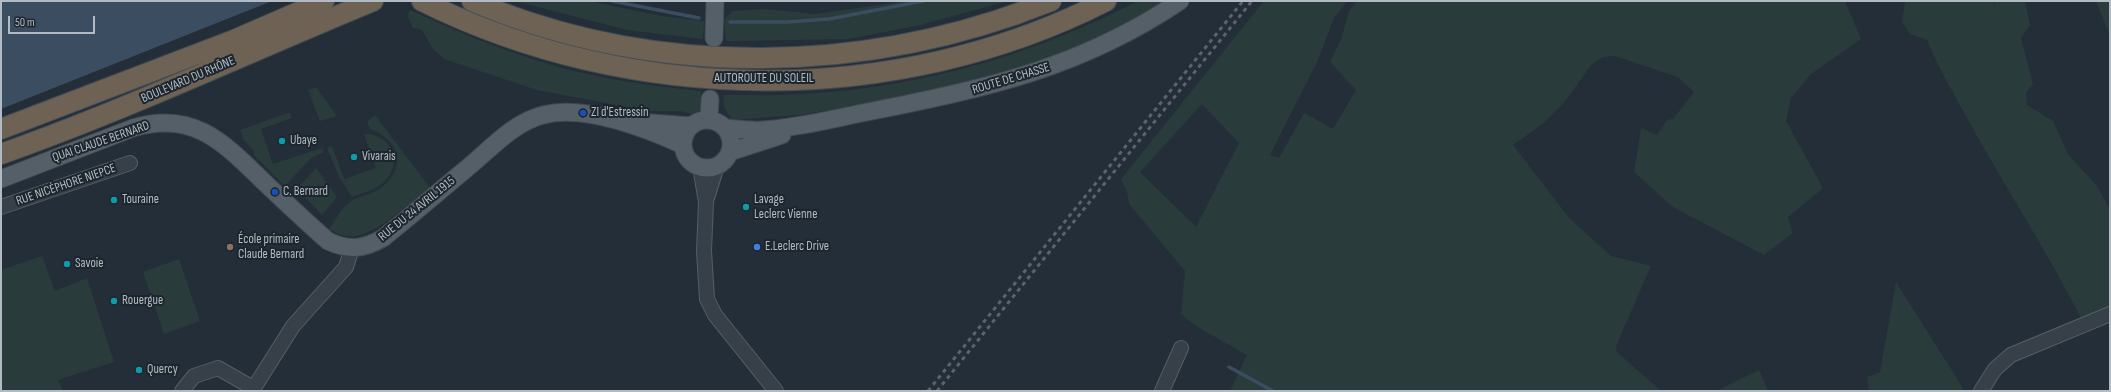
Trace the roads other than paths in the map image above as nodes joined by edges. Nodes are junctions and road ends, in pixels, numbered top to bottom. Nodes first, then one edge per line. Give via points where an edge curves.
1 (324, 1) edge
2 (373, 1) edge
3 (472, 1) edge
4 (1051, 1) edge
5 (1106, 1) edge
6 (1180, 1) edge
7 (429, 5) edge
8 (718, 6) edge
9 (714, 38) dead end
10 (710, 99) dead end
11 (613, 120) junction
12 (709, 120) junction
13 (828, 120) junction
14 (691, 126) junction
15 (725, 128) junction
16 (1, 129) edge
17 (683, 144) junction
18 (730, 152) junction
19 (1, 154) edge
20 (130, 163) dead end
21 (717, 166) junction
22 (700, 167) junction
23 (1, 179) edge
24 (706, 202) junction
25 (1, 206) edge
26 (352, 248) junction
27 (2110, 314) edge
28 (1181, 348) dead end
29 (252, 390) edge
30 (182, 391) edge
31 (776, 391) edge
32 (1162, 391) edge
33 (1981, 391) edge

1 - 16 highway, BOULEVARD DU RHÔNE via 234,40
2 - 19 highway, BOULEVARD DU RHÔNE via 162,91
3 - 4 highway, AUTOROUTE DU SOLEIL via 577,36 617,45 682,55 743,58 810,57 868,52 913,44 1012,16
5 - 7 highway, AUTOROUTE DU SOLEIL via 1023,36 960,56 871,74 783,81 714,79 614,67 568,56 498,33
6 - 13 main road, ROUTE DE CHASSE via 1114,40 1042,71 946,97
8 - 9 main road
10 - 12 main road
11 - 14 main road, RUE DU 24 AVRIL 1915
11 - 17 main road, RUE DU 24 AVRIL 1915
11 - 26 main road, RUE DU 24 AVRIL 1915 via 583,113 558,113 532,118 506,135 383,238 365,247
12 - 14 main road
12 - 15 main road
13 - 15 main road, ROUTE DE CHASSE via 762,130
13 - 18 main road, ROUTE DE CHASSE
14 - 17 main road
15 - 18 main road via 731,142
17 - 22 main road via 687,158
18 - 21 main road via 725,161
20 - 25 street, RUE NICÉPHORE NIEPCE
21 - 22 main road
21 - 24 street
22 - 24 street
23 - 26 main road, QUAI CLAUDE BERNARD via 133,128 155,123 180,124 200,129 216,138 328,241
24 - 31 street via 704,266 708,302 715,315
26 - 29 street via 346,267 293,326
27 - 33 street via 2011,355 1995,369
28 - 32 street
29 - 30 street via 218,368 194,376

